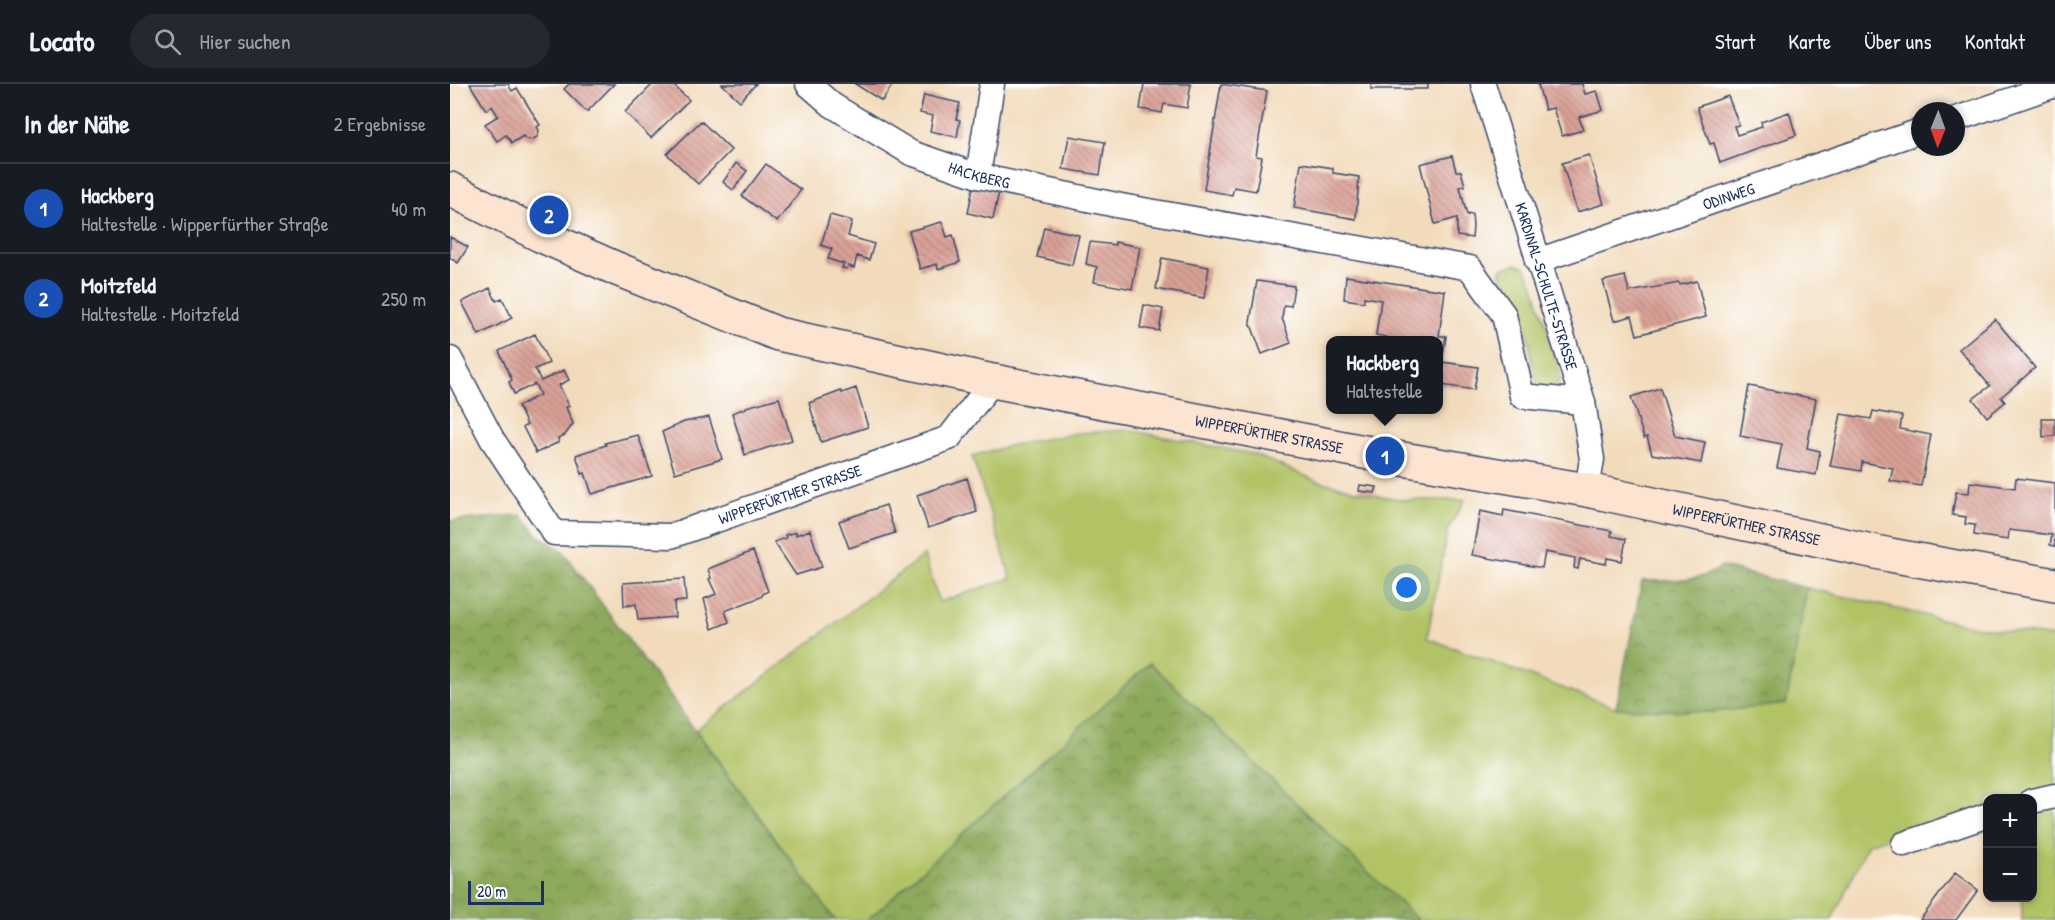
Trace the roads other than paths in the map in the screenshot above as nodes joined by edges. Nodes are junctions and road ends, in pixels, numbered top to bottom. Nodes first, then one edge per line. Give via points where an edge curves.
1 (808, 84) edge
2 (992, 84) edge
3 (1483, 84) edge
4 (2055, 85) edge
5 (1965, 116) edge
6 (1911, 134) edge
7 (978, 176) junction
8 (450, 189) edge
9 (1537, 261) junction
10 (450, 359) edge
11 (993, 381) junction
12 (1583, 402) junction
13 (1587, 490) junction
14 (2055, 585) edge
15 (2055, 796) edge
16 (2037, 800) edge
17 (1983, 817) edge
18 (1904, 844) dead end

1 - 7 street, HACKBERG via 832,105 910,153
2 - 7 street
3 - 9 street, KARDINAL-SCHULTE-STRASSE
4 - 5 street
6 - 9 street, ODINWEG
7 - 12 street, HACKBERG via 1121,206 1470,268 1504,315 1522,396
8 - 11 main road via 617,269 778,334
9 - 12 street, KARDINAL-SCHULTE-STRASSE
10 - 11 street, WIPPERFÜRTHER STRASSE via 492,439 554,533 671,536 949,438
11 - 13 main road, WIPPERFÜRTHER STRASSE via 1385,456
12 - 13 street, KARDINAL-SCHULTE-STRASSE via 1592,459
13 - 14 main road, WIPPERFÜRTHER STRASSE via 1890,555
15 - 16 street
17 - 18 street

